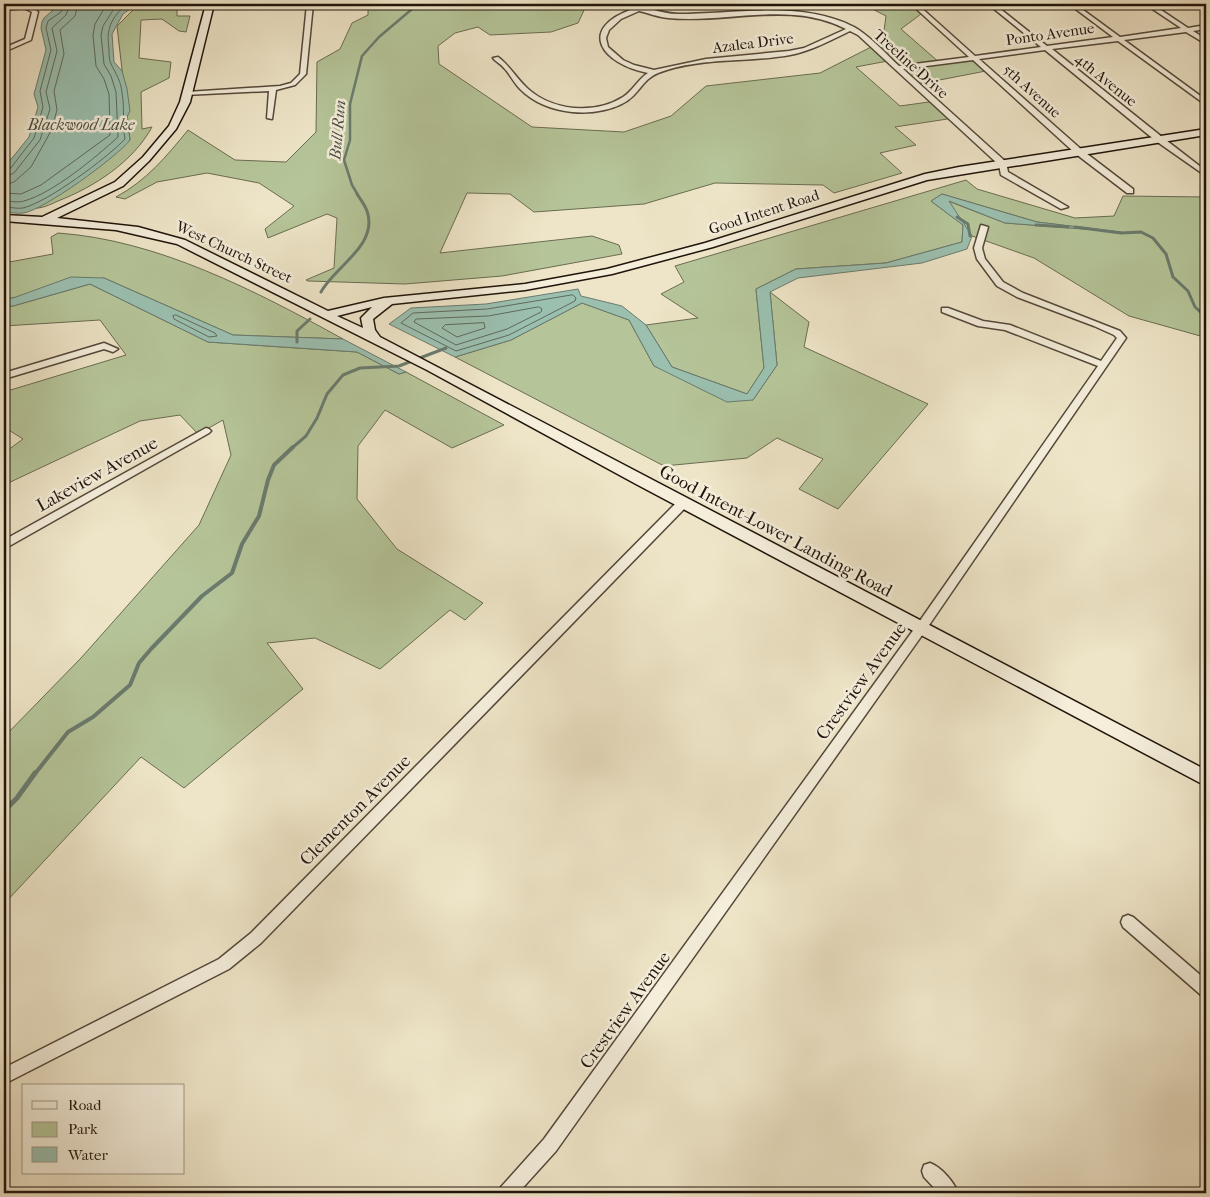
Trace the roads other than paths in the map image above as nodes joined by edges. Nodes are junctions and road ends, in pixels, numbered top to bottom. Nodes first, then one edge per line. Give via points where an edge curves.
1 (210, 4) edge
2 (310, 4) edge
3 (625, 4) edge
4 (991, 4) edge
5 (1072, 4) edge
6 (1148, 4) edge
7 (916, 6) edge
8 (787, 7) edge
9 (4, 8) edge
10 (638, 10) junction
11 (1206, 27) edge
12 (852, 28) junction
13 (1187, 29) junction
14 (1119, 38) junction
15 (1206, 42) edge
16 (1046, 48) junction
17 (4, 50) edge
18 (974, 57) junction
19 (496, 58) dead end
20 (898, 68) junction
21 (654, 72) junction
22 (273, 88) junction
23 (187, 94) junction
24 (1206, 103) edge
25 (270, 118) dead end
26 (1206, 132) edge
27 (1159, 139) junction
28 (1079, 152) junction
29 (1003, 164) junction
30 (1206, 174) edge
31 (1130, 191) dead end
32 (1064, 207) dead end
33 (4, 218) edge
34 (44, 220) junction
35 (983, 230) dead end
36 (401, 299) junction
37 (945, 310) dead end
38 (329, 314) junction
39 (376, 339) junction
40 (113, 348) dead end
41 (1103, 365) junction
42 (4, 376) edge
43 (206, 431) dead end
44 (683, 503) junction
45 (4, 545) edge
46 (921, 628) junction
47 (1206, 778) edge
48 (1128, 922) dead end
49 (1206, 990) edge
50 (4, 1076) edge
51 (930, 1171) dead end
52 (507, 1193) edge
53 (950, 1193) edge

1 - 23 main road
2 - 22 street via 303,74 293,84
3 - 10 street, Treeline Drive
4 - 16 street, 4th Avenue
5 - 14 street
6 - 13 street
7 - 18 street, 5th Avenue
8 - 10 street, Treeline Drive via 701,16 668,16
8 - 12 street, Treeline Drive
9 - 17 street via 22,6 34,9 35,14 25,42
10 - 21 street via 617,18 603,32 602,42 629,67
11 - 13 street, Ponto Avenue
12 - 20 street, Treeline Drive
12 - 21 street, Azalea Drive via 798,51 685,64
13 - 14 street, Ponto Avenue
13 - 15 street
14 - 16 street, Ponto Avenue
14 - 24 street
16 - 18 street, Ponto Avenue
16 - 27 street, 4th Avenue
18 - 20 street, Ponto Avenue
18 - 28 street, 5th Avenue
19 - 21 street via 526,91 555,108 570,110 601,110 625,99 642,78
20 - 29 street, Treeline Drive
22 - 23 street
22 - 25 street
23 - 34 main road via 173,127 129,175 104,192
26 - 27 main road, Good Intent Road
27 - 28 main road, Good Intent Road
27 - 30 street, 4th Avenue
28 - 29 main road, Good Intent Road
28 - 31 street, 5th Avenue
29 - 32 street, Treeline Drive via 1004,173
29 - 36 main road, Good Intent Road via 907,182 709,245 608,272 525,287
33 - 34 main road, West Church Street
34 - 38 main road, West Church Street via 121,227 162,235
35 - 41 street, Crestview Avenue via 978,248 981,259 1000,284 1020,295 1097,324 1122,338
36 - 38 main road, Good Intent Road
36 - 39 main road via 368,316 367,326
37 - 41 street via 982,324 1007,327
38 - 39 main road, Good Intent-Lower Landing Road
39 - 44 main road, Good Intent-Lower Landing Road
40 - 42 street via 95,348
41 - 46 street, Crestview Avenue
43 - 45 street, Lakeview Avenue
44 - 46 main road, Good Intent-Lower Landing Road
44 - 50 street, Clementon Avenue via 256,938 224,964
46 - 47 main road, Good Intent-Lower Landing Road
46 - 52 street, Crestview Avenue via 550,1145
48 - 49 street
51 - 53 street

